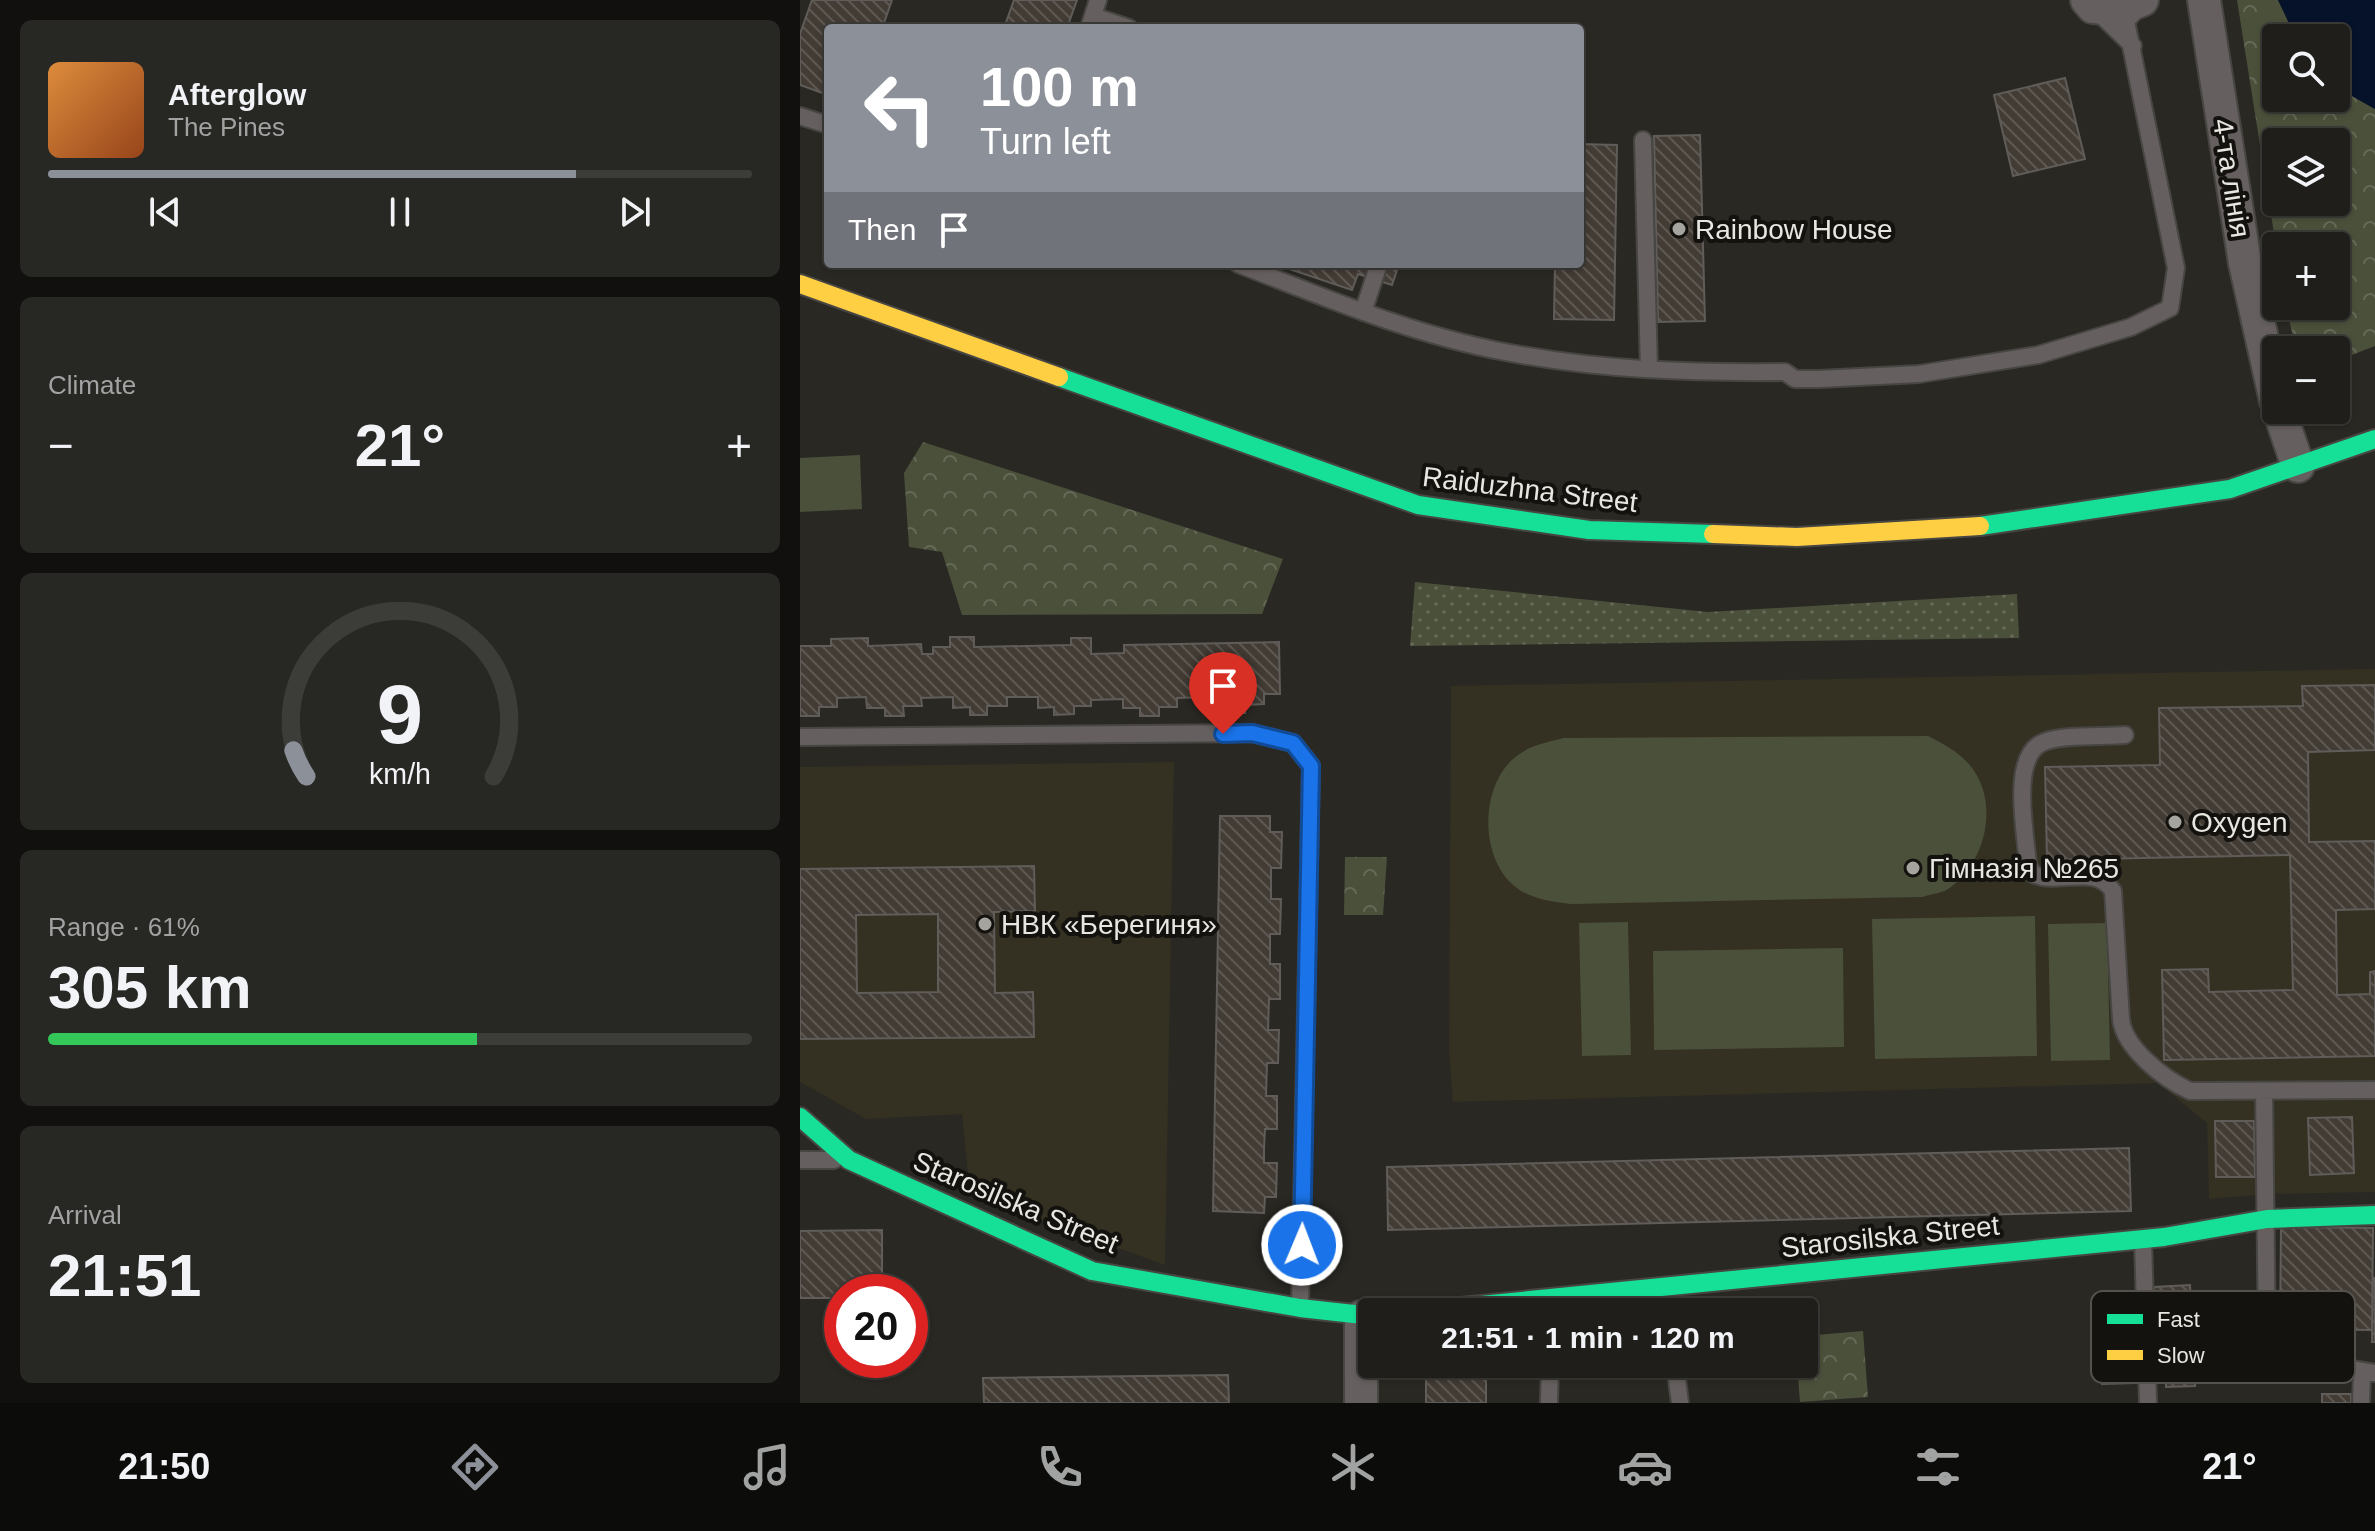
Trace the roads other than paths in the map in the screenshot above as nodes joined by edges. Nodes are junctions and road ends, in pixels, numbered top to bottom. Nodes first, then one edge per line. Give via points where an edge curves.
1 (2143, 0) edge
2 (2204, 0) edge
3 (2090, 3) edge
4 (1093, 15) edge
5 (1118, 24) edge
6 (2134, 47) junction
7 (800, 116) edge
8 (824, 124) edge
9 (1643, 140) dead end
10 (1248, 268) edge
11 (1378, 268) edge
12 (800, 284) edge
13 (1363, 312) junction
14 (2262, 339) edge
15 (1649, 369) junction
16 (2284, 424) edge
17 (2375, 439) edge
18 (2298, 466) junction
19 (2125, 735) dead end
20 (800, 737) edge
21 (2375, 1090) edge
22 (2264, 1091) junction
23 (800, 1117) edge
24 (800, 1160) edge
25 (849, 1160) junction
26 (2375, 1215) edge
27 (2267, 1219) junction
28 (2143, 1239) junction
29 (2145, 1291) edge
30 (2267, 1291) edge
31 (1620, 1298) edge
32 (1300, 1308) junction
33 (1358, 1315) edge
34 (2369, 1373) edge
35 (1362, 1378) edge
36 (1550, 1378) edge
37 (1677, 1378) edge
38 (2147, 1383) edge
39 (1361, 1403) edge
40 (1549, 1403) edge
41 (1680, 1403) edge
42 (2148, 1403) edge
43 (2361, 1403) edge

1 - 3 street via 2118,9
1 - 6 lane via 2126,21
2 - 14 street, 4-та лінія
3 - 6 lane
4 - 5 lane
6 - 15 lane via 2176,268 2170,308 2131,327 2038,355 1919,374 1795,379 1785,372
7 - 8 lane
9 - 15 lane
10 - 13 lane
11 - 13 lane
12 - 18 street, Raiduzhna Street via 1418,505 1589,530 1797,537 1989,525 2230,489
13 - 15 lane via 1502,351
16 - 18 street
17 - 18 street, Raiduzhna Street
19 - 22 lane via 2046,741 2029,755 2022,776 2028,865 2036,877 2093,877 2113,891 2122,1031 2133,1046 2190,1091
20 - 32 lane via 1252,733 1293,743 1311,766
21 - 22 lane
22 - 27 lane
23 - 25 street, Starosilska Street
24 - 25 lane
25 - 32 street, Starosilska Street via 1092,1271
26 - 27 street, Starosilska Street
27 - 28 street, Starosilska Street
27 - 30 lane
28 - 29 lane
28 - 31 street, Starosilska Street
32 - 33 street, Starosilska Street
34 - 43 lane
35 - 39 street
36 - 40 lane
37 - 41 lane
38 - 42 lane

